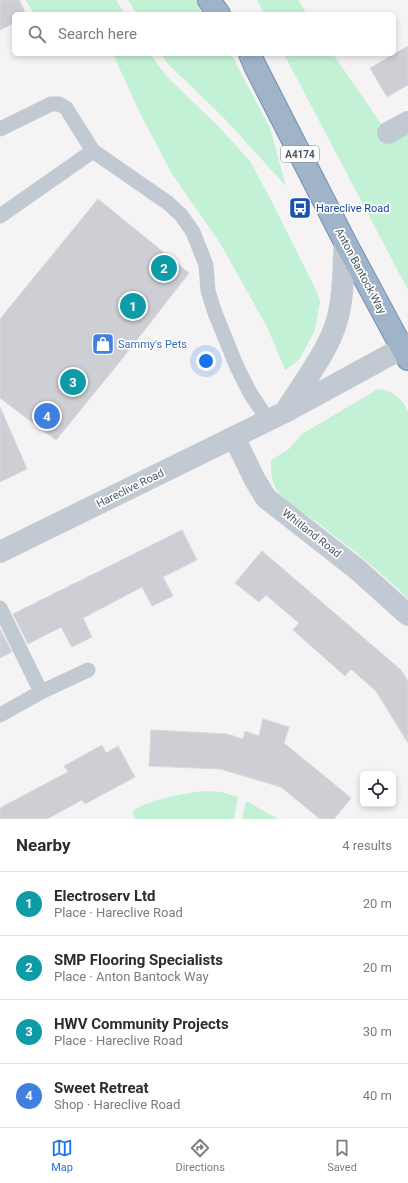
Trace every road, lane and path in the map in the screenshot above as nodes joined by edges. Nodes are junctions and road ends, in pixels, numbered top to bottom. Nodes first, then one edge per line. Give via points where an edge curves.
1 (209, 0) edge
2 (229, 0) edge
3 (218, 12) edge
4 (233, 12) edge
5 (251, 58) edge
6 (408, 122) edge
7 (0, 129) edge
8 (388, 133) dead end
9 (93, 151) junction
10 (0, 216) edge
11 (345, 242) junction
12 (406, 351) edge
13 (276, 416) junction
14 (234, 437) junction
15 (0, 552) edge
16 (0, 608) edge
17 (408, 615) edge
18 (88, 670) dead end
19 (41, 692) junction
20 (0, 715) edge

1 - 3 highway
2 - 4 highway
5 - 11 highway, Anton Bantock Way / A4174
6 - 8 street
7 - 9 lane via 51,104 59,104 66,108
9 - 10 lane
9 - 13 lane via 168,203 181,215 193,232 206,265 208,291 215,313 237,367 250,393
11 - 12 highway, Anton Bantock Way / A4174
11 - 13 street via 340,307 335,327 328,343
12 - 13 street, Hareclive Road
13 - 14 street, Hareclive Road
14 - 15 street, Hareclive Road
14 - 17 street, Whitland Road via 266,498 358,570
16 - 19 lane
18 - 19 lane
19 - 20 lane

